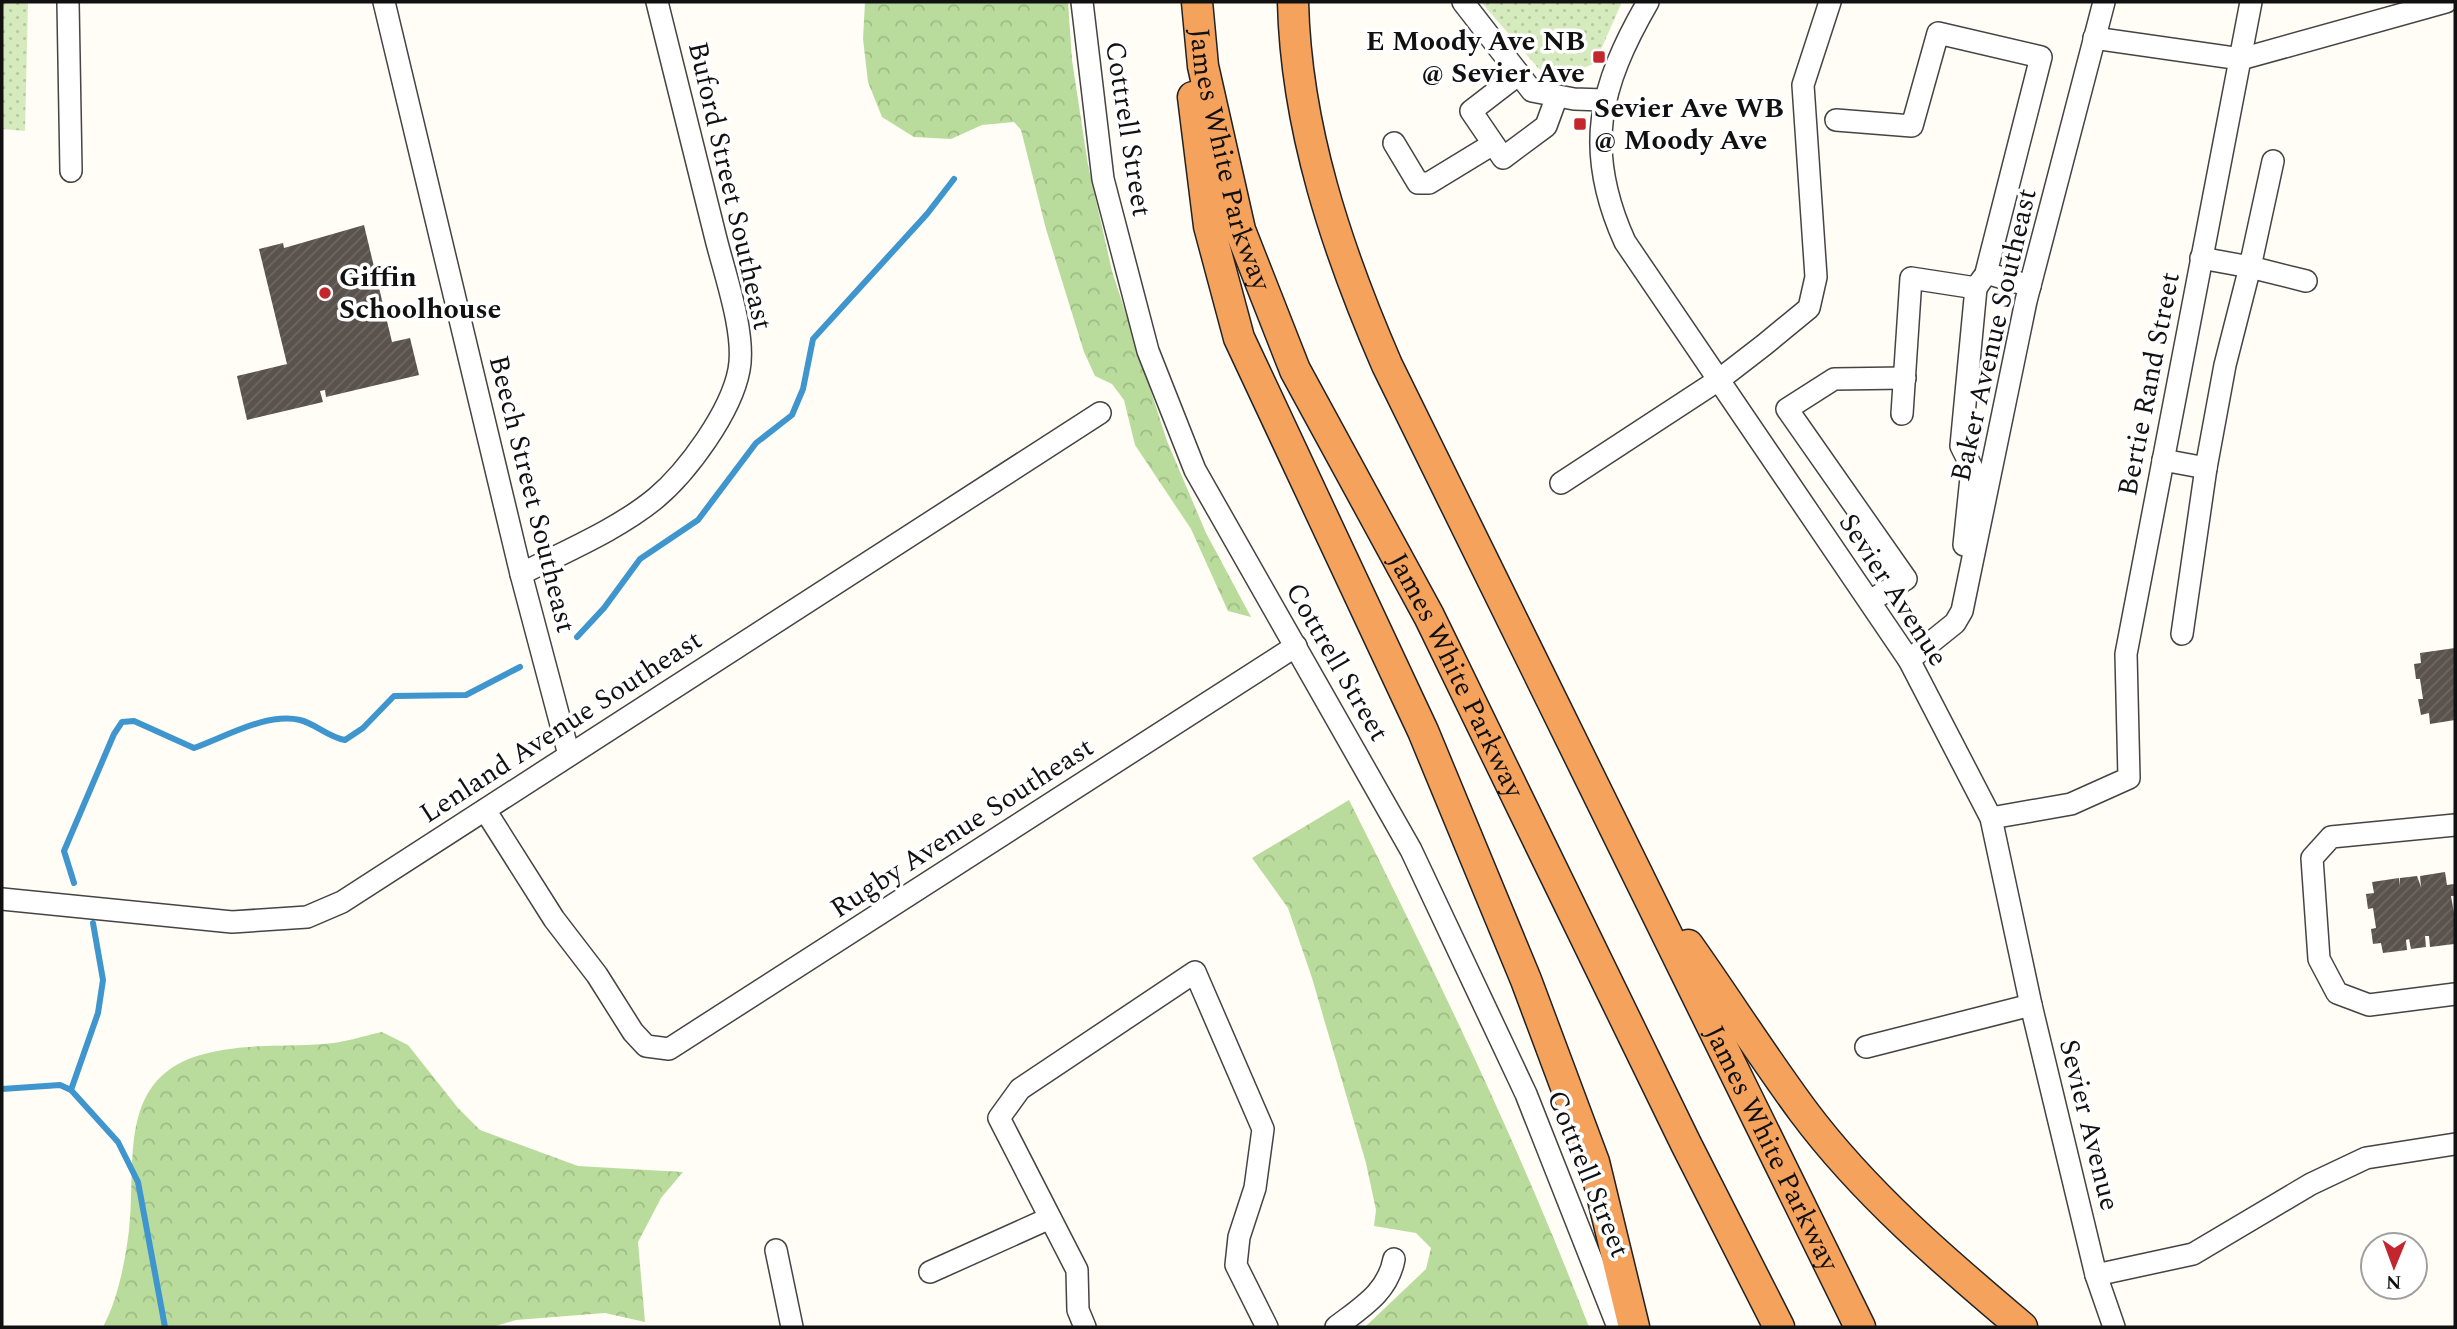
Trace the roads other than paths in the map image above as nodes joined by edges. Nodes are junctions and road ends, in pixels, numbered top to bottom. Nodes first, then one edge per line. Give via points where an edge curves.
1 (68, 2) edge
2 (384, 2) edge
3 (657, 2) edge
4 (1082, 2) edge
5 (1191, 2) edge
6 (1197, 2) edge
7 (1293, 2) edge
8 (1463, 2) edge
9 (1648, 2) edge
10 (1830, 2) edge
11 (2104, 2) edge
12 (2251, 2) edge
13 (2446, 2) edge
14 (2094, 38) junction
15 (2241, 59) junction
16 (1519, 74) junction
17 (1557, 96) junction
18 (1604, 100) junction
19 (1836, 120) dead end
20 (1394, 143) dead end
21 (1493, 144) junction
22 (2273, 161) dead end
23 (71, 171) dead end
24 (2201, 258) junction
25 (2249, 267) junction
26 (1981, 281) junction
27 (2306, 281) dead end
28 (2029, 286) junction
29 (1905, 378) junction
30 (1720, 379) junction
31 (1100, 413) dead end
32 (1902, 414) dead end
33 (2162, 460) junction
34 (2206, 468) junction
35 (1561, 483) dead end
36 (521, 574) junction
37 (1870, 601) junction
38 (1955, 623) junction
39 (2182, 634) dead end
40 (1296, 646) junction
41 (1909, 660) junction
42 (569, 755) junction
43 (485, 810) junction
44 (1991, 818) junction
45 (2455, 825) edge
46 (1631, 862) junction
47 (2, 900) edge
48 (2455, 994) edge
49 (2031, 1005) junction
50 (1866, 1047) dead end
51 (2455, 1144) edge
52 (1051, 1218) junction
53 (776, 1250) dead end
54 (1394, 1259) dead end
55 (930, 1272) dead end
56 (2096, 1275) junction
57 (1081, 1326) edge
58 (792, 1327) edge
59 (1267, 1327) edge
60 (1336, 1327) edge
61 (1618, 1327) edge
62 (1634, 1327) edge
63 (1779, 1327) edge
64 (1860, 1327) edge
65 (2022, 1327) edge
66 (2114, 1327) edge

1 - 23 street
2 - 36 street, Beech Street Southeast
3 - 36 street, Buford Street Southeast via 726,280 740,345 739,370 712,429 657,497 629,518
4 - 40 street, Cottrell Street via 1103,180 1148,351 1195,470
5 - 62 highway via 1192,87 1209,226 1239,338 1423,731 1526,980 1594,1162
6 - 63 highway, James White Parkway via 1203,66 1241,230 1295,370 1429,616
7 - 46 highway, James White Parkway via 1300,88 1330,220 1359,300
8 - 16 street
9 - 18 street, Sevier Avenue via 1623,45
10 - 30 street via 1803,85 1814,291 1808,308
11 - 14 street, Baker Avenue Southeast
12 - 15 street, Bertie Rand Street
13 - 15 street
14 - 15 street
14 - 28 street, Baker Avenue Southeast
15 - 24 street, Bertie Rand Street
16 - 17 street via 1532,91
16 - 21 street via 1471,111
17 - 18 street
17 - 21 street via 1546,126 1503,158
18 - 30 street, Sevier Avenue via 1601,161 1614,216 1625,242
19 - 26 street via 1912,126 1938,33 2041,57
20 - 21 street via 1418,183 1429,183
22 - 25 street
24 - 25 street
24 - 33 street, Bertie Rand Street
25 - 27 street
25 - 34 street
26 - 28 street
26 - 29 street via 1911,278
26 - 38 street via 1961,446 1972,468
28 - 38 street, Baker Avenue Southeast via 1962,611
29 - 32 street
29 - 37 street via 1834,379 1787,410 1906,579
30 - 35 street
30 - 37 street, Sevier Avenue
31 - 42 street, Lenland Avenue Southeast
33 - 34 street
33 - 44 street, Bertie Rand Street via 2126,654 2129,778 2071,804
34 - 39 street
36 - 42 street, Beech Street Southeast
37 - 41 street, Sevier Avenue
38 - 41 street
40 - 43 street, Rugby Avenue Southeast via 669,1049 646,1046 633,1032
40 - 61 street, Cottrell Street via 1411,850 1515,1070
41 - 44 street, Sevier Avenue
42 - 43 street, Lenland Avenue Southeast
43 - 47 street, Lenland Avenue Southeast via 342,902 307,917 232,922
44 - 49 street, Sevier Avenue
45 - 48 street via 2331,837 2312,858 2319,959 2337,993 2369,1005
46 - 64 highway, James White Parkway
46 - 65 highway via 1804,1112 1870,1188 1961,1276
49 - 50 street
49 - 56 street, Sevier Avenue
51 - 56 street via 2366,1157 2193,1254
52 - 55 street
52 - 57 street via 1077,1270
52 - 59 street via 999,1118 1020,1089 1195,972 1263,1129 1255,1188 1239,1237 1236,1265
53 - 58 street
54 - 60 street via 1391,1278
56 - 66 street, Sevier Avenue

